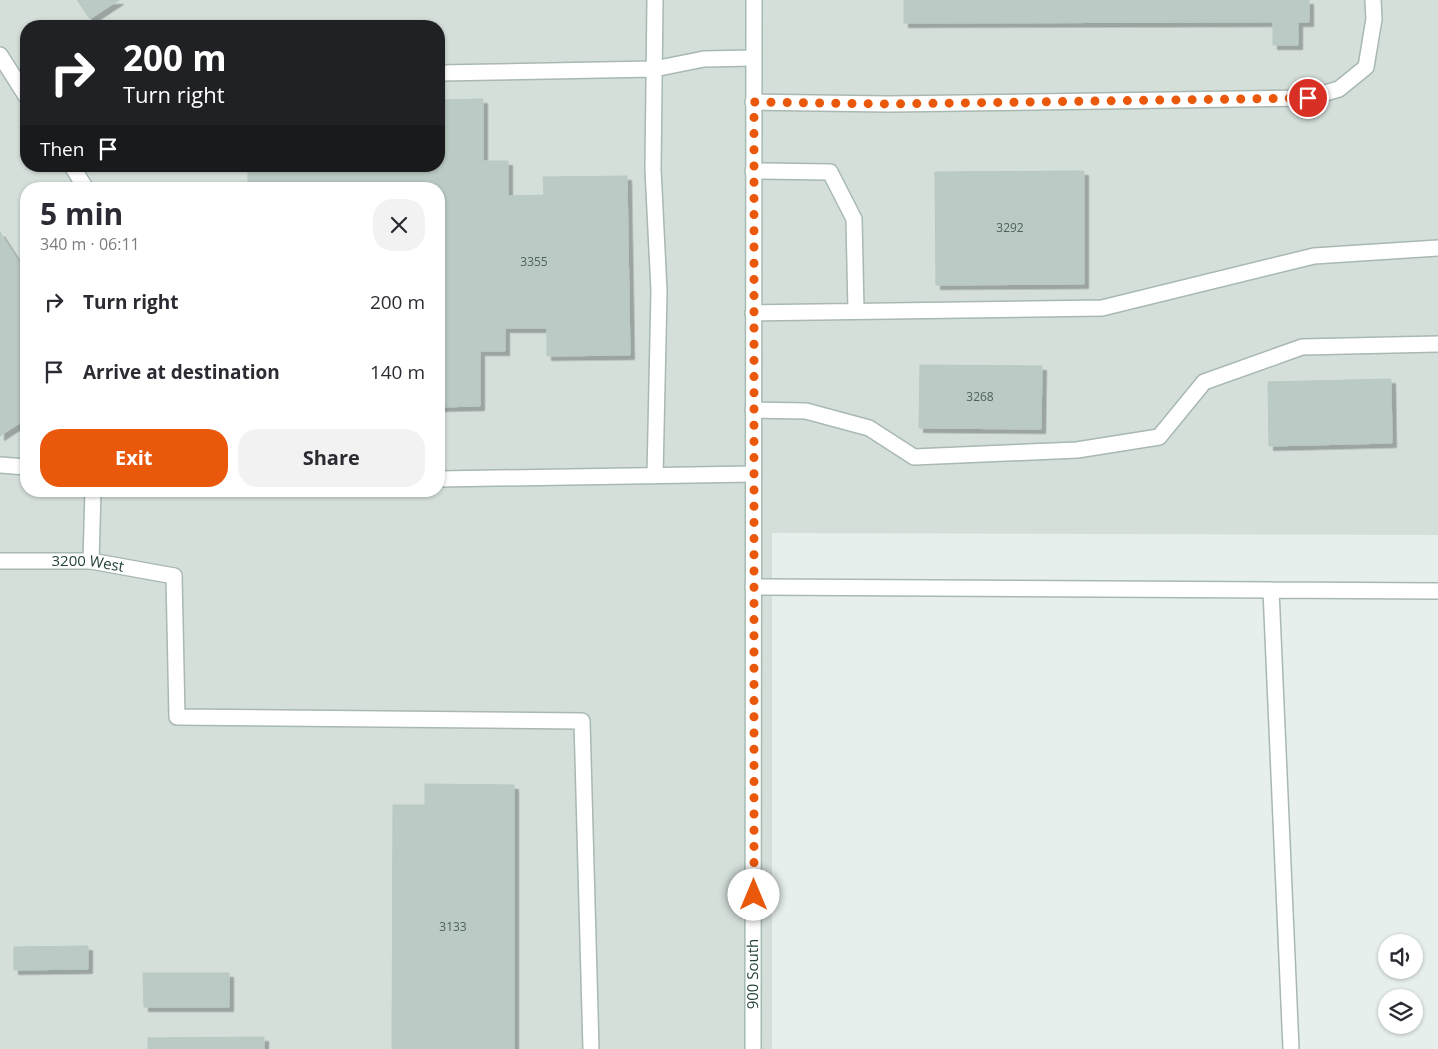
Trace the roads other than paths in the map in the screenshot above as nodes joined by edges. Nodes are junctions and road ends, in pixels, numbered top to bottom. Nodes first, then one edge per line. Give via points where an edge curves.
1 (655, 0) edge
2 (754, 0) edge
3 (1373, 0) edge
4 (0, 55) edge
5 (754, 58) junction
6 (654, 68) junction
7 (445, 72) edge
8 (20, 82) edge
9 (754, 102) junction
10 (754, 171) junction
11 (1438, 248) edge
12 (856, 311) junction
13 (754, 313) junction
14 (1438, 344) edge
15 (754, 410) junction
16 (0, 465) edge
17 (20, 467) edge
18 (754, 474) junction
19 (655, 476) junction
20 (445, 479) edge
21 (93, 497) edge
22 (0, 561) edge
23 (91, 561) junction
24 (754, 587) junction
25 (1271, 590) junction
26 (1438, 591) edge
27 (591, 1049) edge
28 (754, 1049) edge
29 (1291, 1049) edge

1 - 6 street
2 - 5 street, 900 South
3 - 9 street via 1374,19 1366,68 1339,89 1308,98 889,104
4 - 8 street
5 - 6 street via 704,59
5 - 9 street, 900 South
6 - 7 street
6 - 19 street via 653,170 659,291
9 - 10 street, 900 South
10 - 12 street via 830,172 854,219
10 - 13 street, 900 South
11 - 12 street via 1314,256 1102,308
12 - 13 street
13 - 15 street, 900 South
14 - 15 street via 1302,347 1204,382 1159,437 1077,450 914,457 869,428 806,410
15 - 18 street, 900 South
16 - 17 street
18 - 19 street
18 - 24 street, 900 South
19 - 20 street
21 - 23 street
22 - 23 street, 3200 West
23 - 27 street, 3200 West via 174,576 177,717 582,722
24 - 25 street
24 - 28 street, 900 South
25 - 26 street
25 - 29 street

